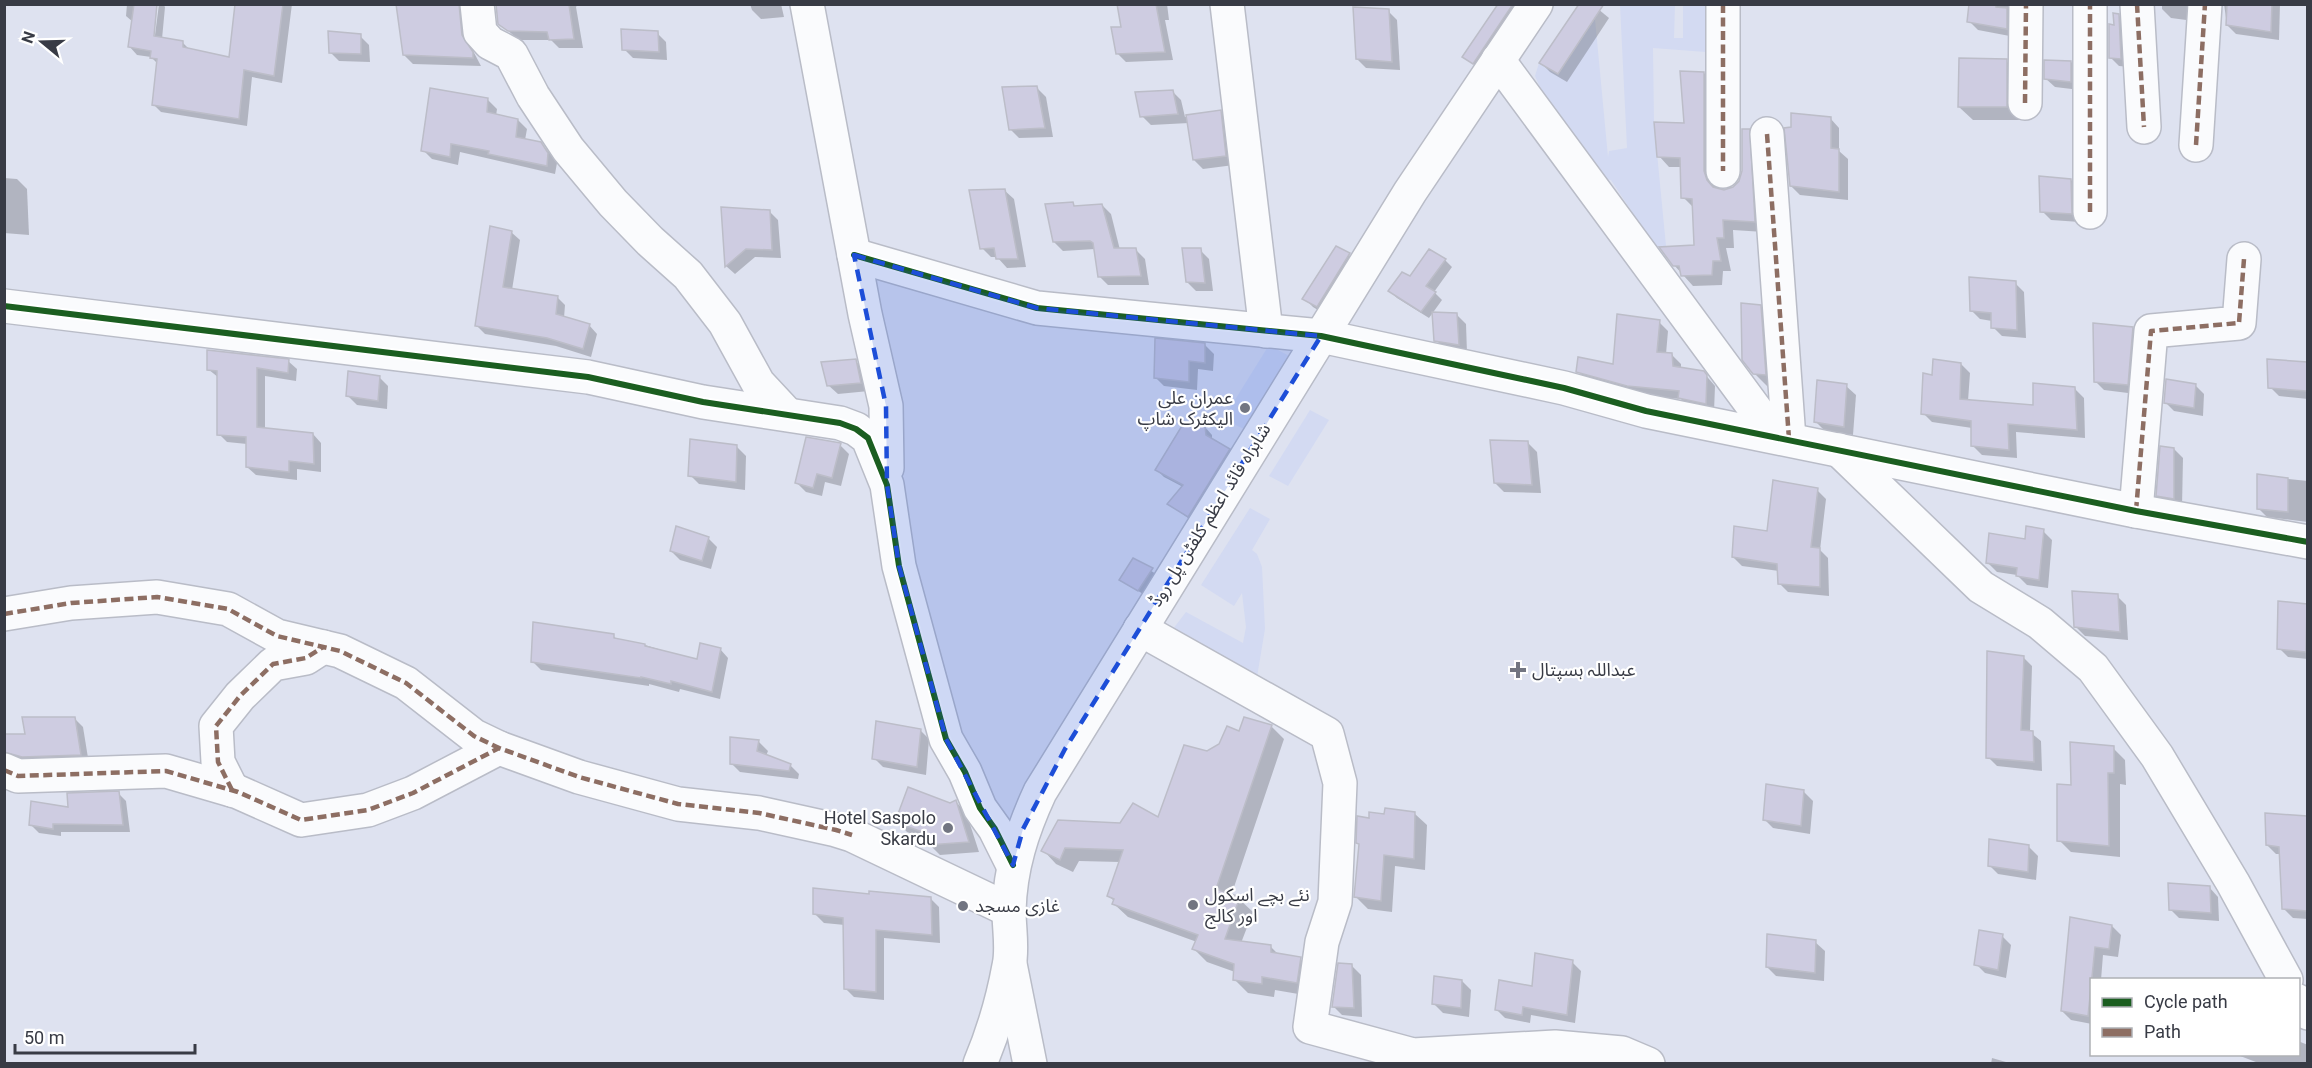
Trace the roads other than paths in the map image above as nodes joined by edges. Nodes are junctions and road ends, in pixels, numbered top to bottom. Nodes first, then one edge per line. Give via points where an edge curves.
1 (477, 4) edge
2 (807, 4) edge
3 (1227, 4) edge
4 (1536, 4) edge
5 (1722, 4) edge
6 (2026, 4) edge
7 (2090, 4) edge
8 (2137, 4) edge
9 (2205, 4) edge
10 (1498, 60) junction
11 (2025, 103) dead end
12 (2144, 127) dead end
13 (1767, 134) dead end
14 (2196, 146) dead end
15 (1723, 171) dead end
16 (2090, 212) dead end
17 (854, 255) junction
18 (2244, 259) dead end
19 (4, 306) edge
20 (1266, 331) junction
21 (1320, 336) junction
22 (786, 413) junction
23 (1782, 438) junction
24 (1839, 450) junction
25 (887, 485) junction
26 (2136, 511) junction
27 (2307, 542) edge
28 (4, 614) edge
29 (1140, 629) junction
30 (323, 647) junction
31 (499, 748) junction
32 (4, 770) edge
33 (232, 790) junction
34 (1013, 864) junction
35 (1009, 910) junction
36 (1010, 964) junction
37 (2285, 978) edge
38 (980, 1064) edge
39 (1029, 1064) edge
40 (1648, 1064) edge

1 - 22 main road via 480,32 490,43 511,54 568,149 613,203 688,275 725,323 758,383
2 - 17 main road
3 - 20 main road
4 - 10 main road, شاہراہ قائد اعظم کلفٹن پل روڈ
5 - 15 main road
6 - 11 main road
7 - 16 main road
8 - 12 main road
9 - 14 main road
10 - 21 main road, شاہراہ قائد اعظم کلفٹن پل روڈ
10 - 23 main road
13 - 23 main road
17 - 20 main road via 1037,308
17 - 25 main road via 886,406
18 - 26 main road via 2239,323 2151,331
19 - 22 main road via 577,375 703,402
20 - 21 main road
21 - 23 main road
21 - 29 main road, شاہراہ قائد اعظم کلفٹن پل روڈ
22 - 25 main road via 856,429 868,438
23 - 24 main road
24 - 26 main road
24 - 37 main road via 1981,586 2040,623 2093,668 2157,756
25 - 34 main road via 899,566 946,739
26 - 27 main road
28 - 30 main road via 71,603 157,597 228,609 277,636
29 - 34 main road, شاہراہ قائد اعظم کلفٹن پل روڈ via 1040,792
29 - 40 main road via 1327,734 1340,783 1335,902 1323,942 1310,1027 1413,1055 1555,1047 1622,1053
30 - 31 main road via 340,651 406,683 474,736
30 - 33 main road via 306,658 273,664 216,726 218,762
31 - 33 main road via 413,793 368,810 302,820
31 - 35 main road via 579,777 678,804 759,813 852,835
32 - 33 main road via 18,776 166,771
34 - 35 main road, شاہراہ قائد اعظم کلفٹن پل روڈ
35 - 36 main road, شاہراہ قائد اعظم کلفٹن پل روڈ
36 - 38 main road, شاہراہ قائد اعظم کلفٹن پل روڈ
36 - 39 main road

